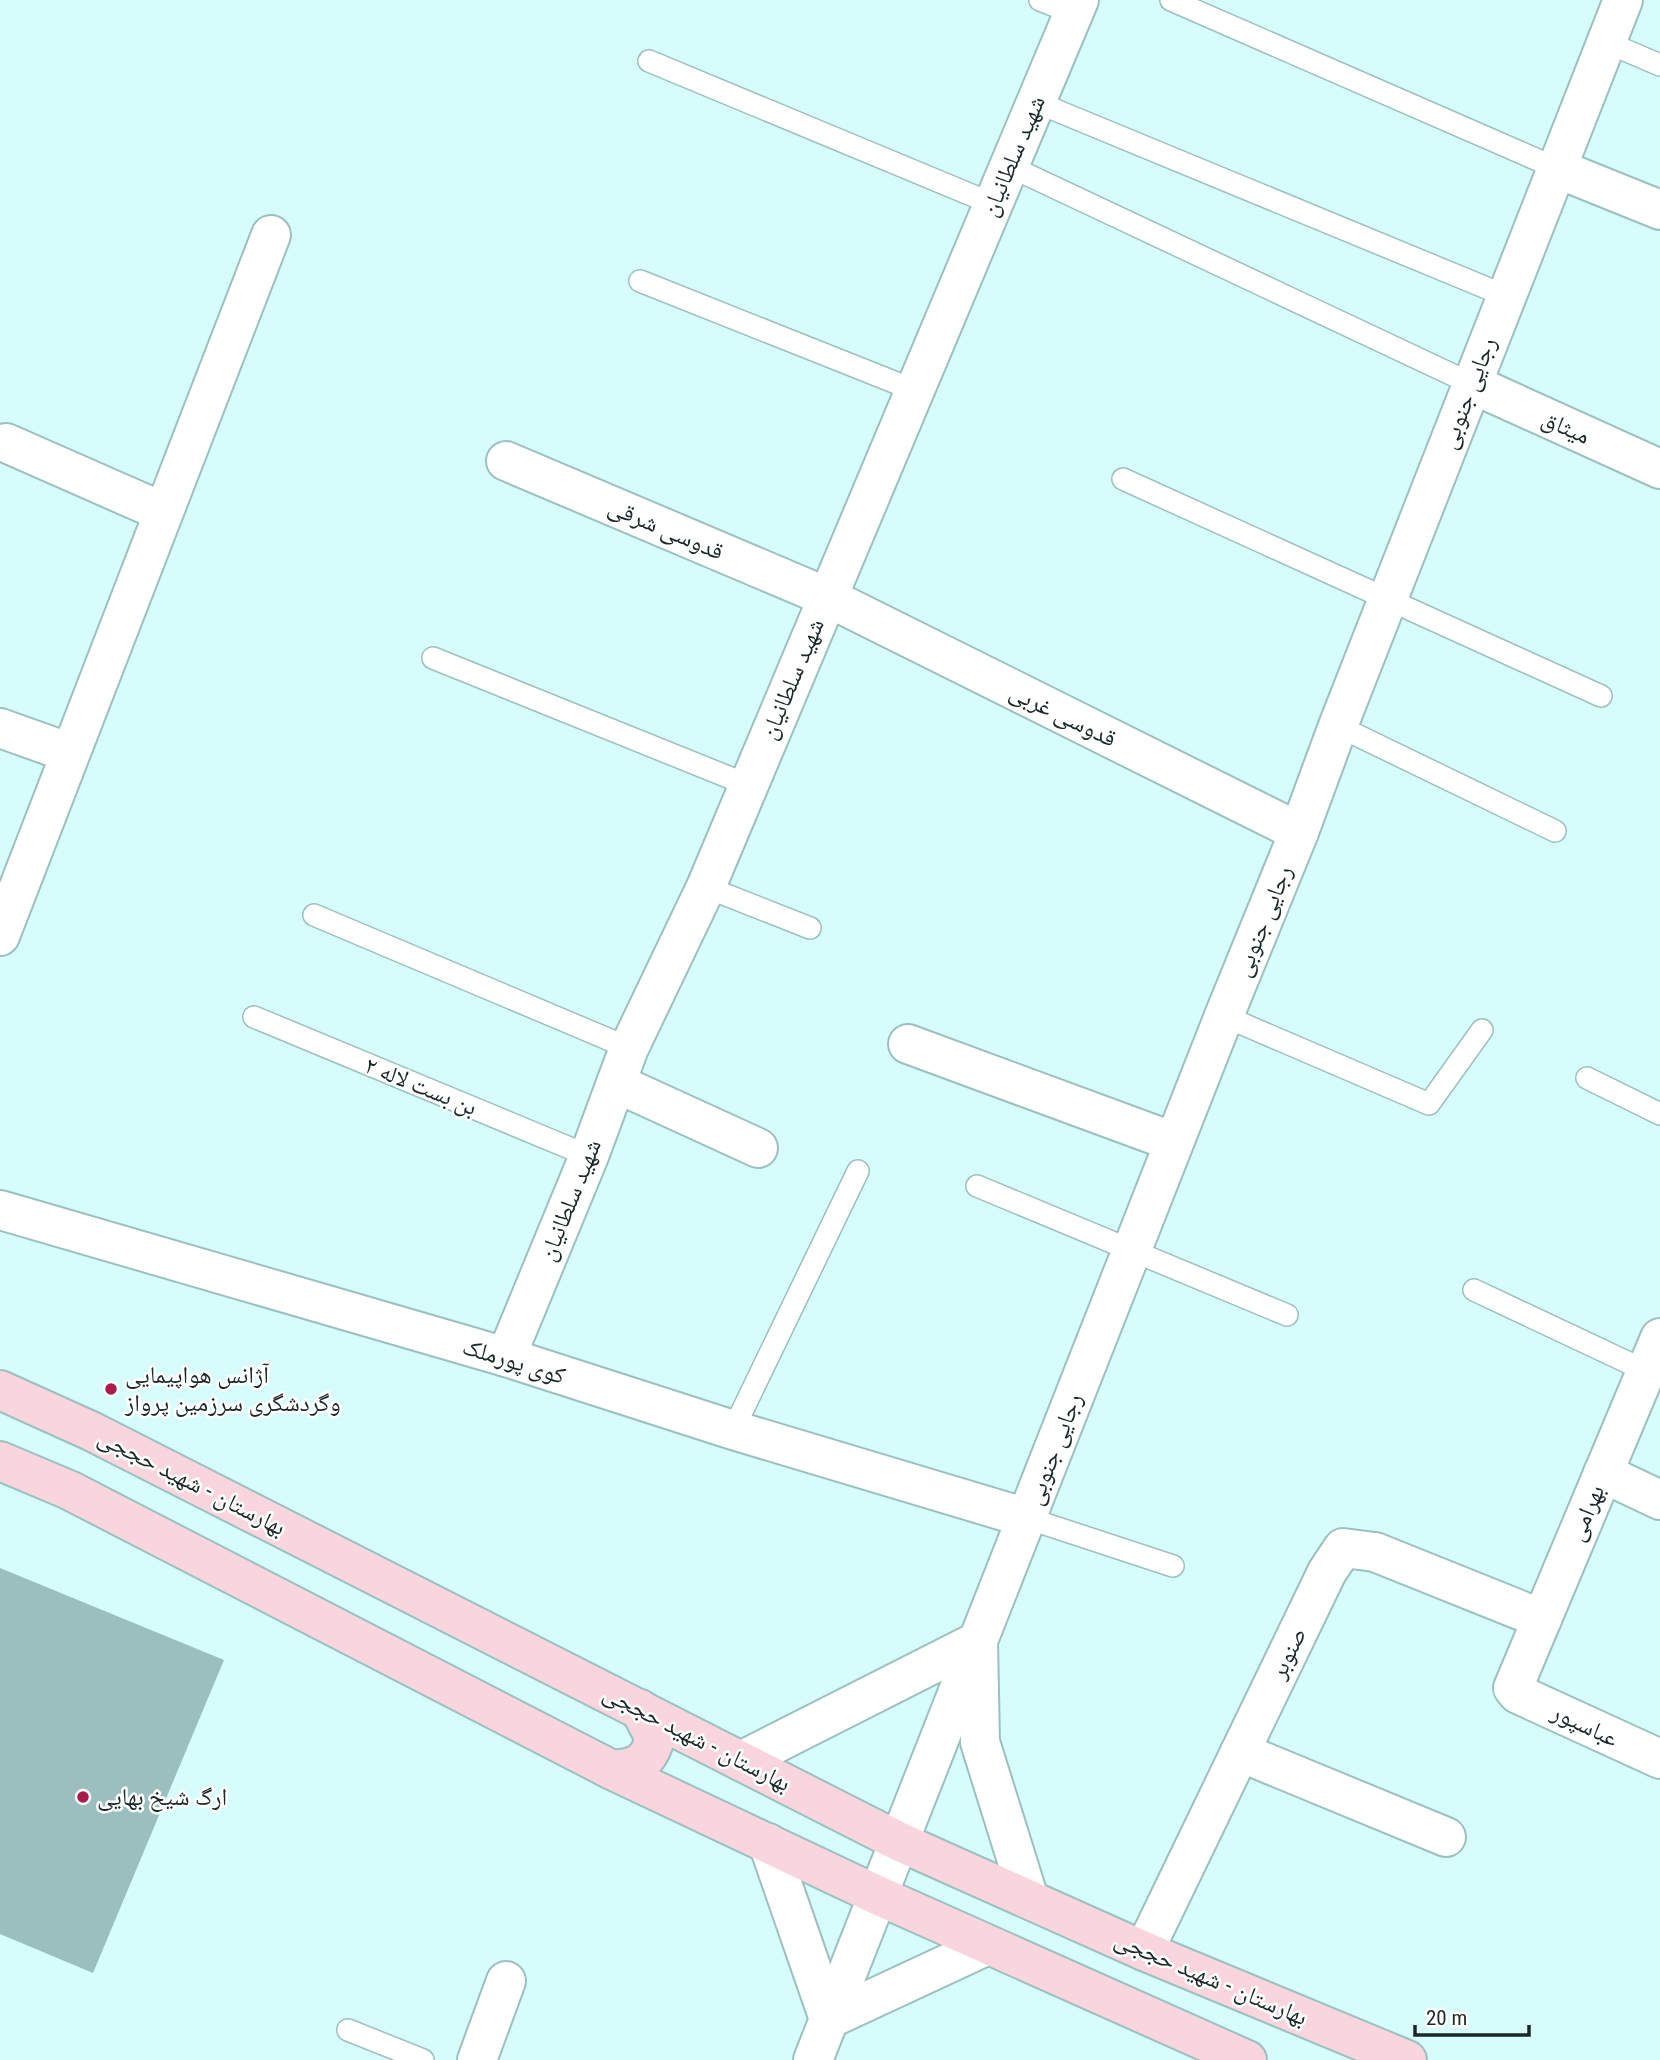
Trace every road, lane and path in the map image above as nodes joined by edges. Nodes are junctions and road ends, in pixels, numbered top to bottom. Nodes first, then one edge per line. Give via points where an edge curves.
1 (1171, 0) edge
2 (1623, 0) edge
3 (1064, 4) edge
4 (1606, 42) junction
5 (649, 61) dead end
6 (1660, 65) edge
7 (1035, 102) junction
8 (1009, 166) junction
9 (1556, 169) junction
10 (993, 204) junction
11 (1660, 210) edge
12 (271, 235) dead end
13 (640, 281) dead end
14 (1506, 296) junction
15 (1472, 384) junction
16 (914, 390) junction
17 (6, 443) dead end
18 (506, 461) dead end
19 (1660, 469) edge
20 (1123, 479) dead end
21 (163, 512) junction
22 (827, 597) junction
23 (1387, 600) junction
24 (433, 658) dead end
25 (1601, 696) dead end
26 (1338, 726) junction
27 (0, 728) edge
28 (70, 753) junction
29 (748, 785) junction
30 (1555, 831) dead end
31 (1299, 832) junction
32 (706, 887) junction
33 (314, 915) dead end
34 (810, 928) dead end
35 (0, 936) edge
36 (1224, 1016) junction
37 (254, 1017) dead end
38 (1482, 1030) dead end
39 (908, 1044) dead end
40 (623, 1065) junction
41 (1587, 1078) dead end
42 (1660, 1114) edge
43 (1174, 1142) junction
44 (758, 1148) dead end
45 (589, 1156) junction
46 (858, 1171) dead end
47 (977, 1186) dead end
48 (0, 1210) edge
49 (1132, 1251) junction
50 (1474, 1290) dead end
51 (1287, 1315) dead end
52 (1653, 1355) edge
53 (506, 1357) junction
54 (0, 1390) edge
55 (733, 1430) junction
56 (0, 1461) edge
57 (1603, 1473) junction
58 (1660, 1500) edge
59 (1027, 1518) junction
60 (1173, 1566) dead end
61 (1542, 1619) junction
62 (978, 1641) junction
63 (1513, 1688) joint
64 (640, 1709) junction
65 (1240, 1752) junction
66 (1660, 1759) edge
67 (741, 1761) junction
68 (612, 1770) junction
69 (1446, 1837) dead end
70 (900, 1842) junction
71 (768, 1843) junction
72 (877, 1895) junction
73 (1029, 1899) junction
74 (988, 1945) junction
75 (1135, 1947) junction
76 (506, 1981) dead end
77 (1099, 1994) junction
78 (829, 2020) junction
79 (348, 2030) dead end
80 (423, 2060) edge
81 (477, 2060) edge
82 (813, 2060) edge
83 (1247, 2060) edge
84 (1407, 2060) edge

1 - 9 lane
2 - 4 street, رجایی جنوبی
3 - 7 street, شهید سلطانیان
4 - 6 lane
4 - 9 street, رجایی جنوبی
5 - 10 lane
7 - 8 street, شهید سلطانیان
7 - 14 lane
8 - 10 street, شهید سلطانیان
8 - 15 lane
9 - 11 street
9 - 14 street, رجایی جنوبی
10 - 16 street, شهید سلطانیان
12 - 21 street
13 - 16 lane
14 - 15 street, رجایی جنوبی
15 - 19 street, میثاق
15 - 23 street, رجایی جنوبی
16 - 22 street, شهید سلطانیان
17 - 21 street
18 - 22 street, قدوسی شرقی
20 - 23 lane
21 - 28 street
22 - 29 street, شهید سلطانیان
22 - 31 street, قدوسی غربی
23 - 25 lane
23 - 26 street, رجایی جنوبی
24 - 29 lane
26 - 30 lane
26 - 31 street, رجایی جنوبی
27 - 28 street
28 - 35 street
29 - 32 street, شهید سلطانیان
31 - 36 street, رجایی جنوبی
32 - 34 lane
32 - 40 street, شهید سلطانیان
33 - 40 lane
36 - 38 lane via 1429,1104
36 - 43 street, رجایی جنوبی
37 - 45 lane, بن بست لاله ۲
39 - 43 street
40 - 44 street
40 - 45 street, شهید سلطانیان
41 - 42 lane
43 - 49 street, رجایی جنوبی
45 - 53 street, شهید سلطانیان
46 - 55 lane
47 - 49 lane
48 - 53 street, کوی پورملک
49 - 51 lane
49 - 59 street, رجایی جنوبی
50 - 52 lane
52 - 57 street, بهرامی
53 - 55 street, کوی پورملک
54 - 64 main road, بهارستان - شهید حججی via 91,1431
55 - 59 street, کوی پورملک
56 - 68 main road via 69,1490
57 - 58 street
57 - 61 street, بهرامی
59 - 60 lane
59 - 62 street, رجایی جنوبی
61 - 63 street, بهرامی
61 - 65 street, صنوبر via 1375,1552 1343,1548
62 - 67 street
62 - 70 street, رجایی جنوبی
62 - 73 street via 980,1742
63 - 66 street, عباسپور via 1518,1695
64 - 67 main road, بهارستان - شهید حججی
64 - 68 main road via 655,1739 651,1752 629,1769
65 - 69 street
65 - 75 street, صنوبر
67 - 70 main road, بهارستان - شهید حججی
68 - 71 main road
70 - 72 street, رجایی جنوبی
70 - 73 main road, بهارستان - شهید حججی
71 - 72 main road
71 - 78 street
72 - 74 main road
72 - 78 street, رجایی جنوبی
73 - 75 main road, بهارستان - شهید حججی
74 - 77 main road
74 - 78 street
75 - 77 main road via 1111,1950 1100,1962
75 - 84 main road, بهارستان - شهید حججی
76 - 81 street
77 - 83 main road
78 - 82 street, رجایی جنوبی
79 - 80 lane

